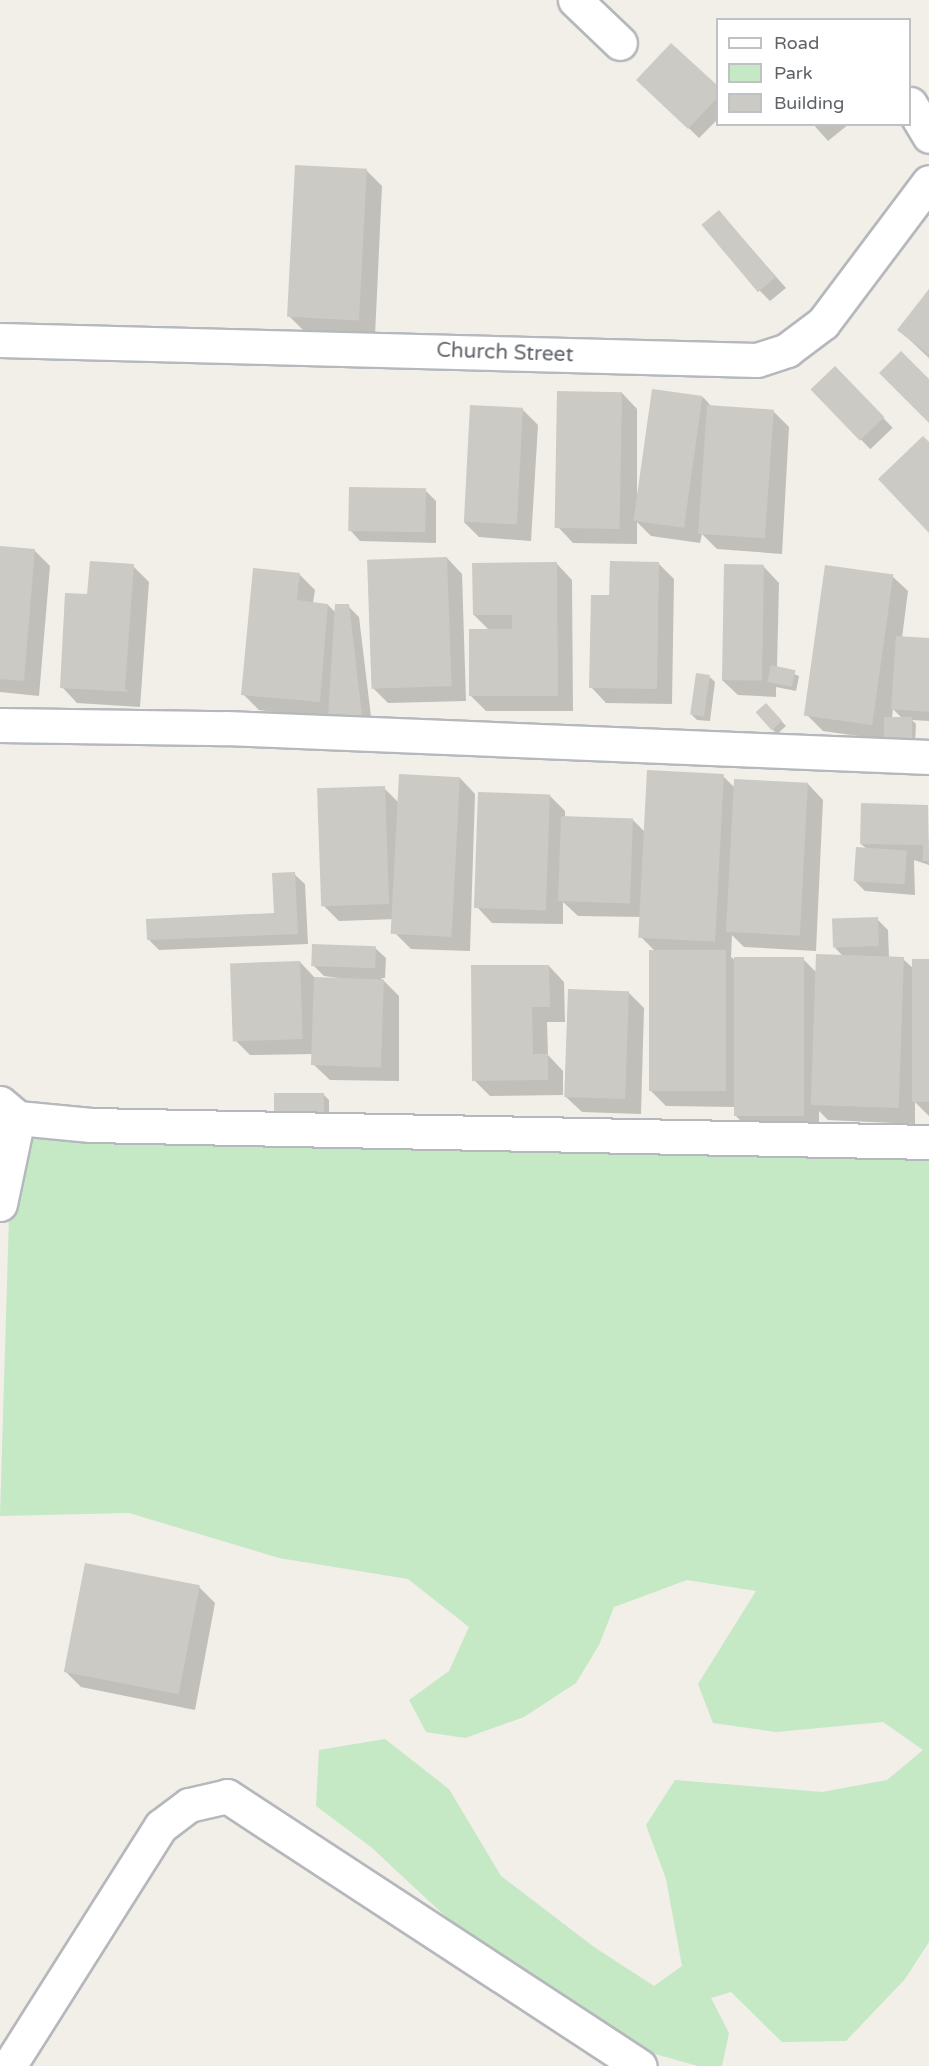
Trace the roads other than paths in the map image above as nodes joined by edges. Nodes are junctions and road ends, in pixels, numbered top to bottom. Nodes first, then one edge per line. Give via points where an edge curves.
1 (575, 0) edge
2 (620, 43) dead end
3 (911, 107) edge
4 (929, 136) edge
5 (929, 182) edge
6 (0, 340) edge
7 (0, 725) edge
8 (929, 757) edge
9 (9, 1111) edge
10 (929, 1142) edge
11 (0, 1204) edge
12 (15, 2064) edge
13 (639, 2066) edge

1 - 2 street
3 - 4 street
5 - 6 street, Church Street via 823,323 787,350 757,360
7 - 8 street via 226,728
9 - 10 street via 91,1125
9 - 11 street
12 - 13 street via 161,1826 189,1805 227,1796

